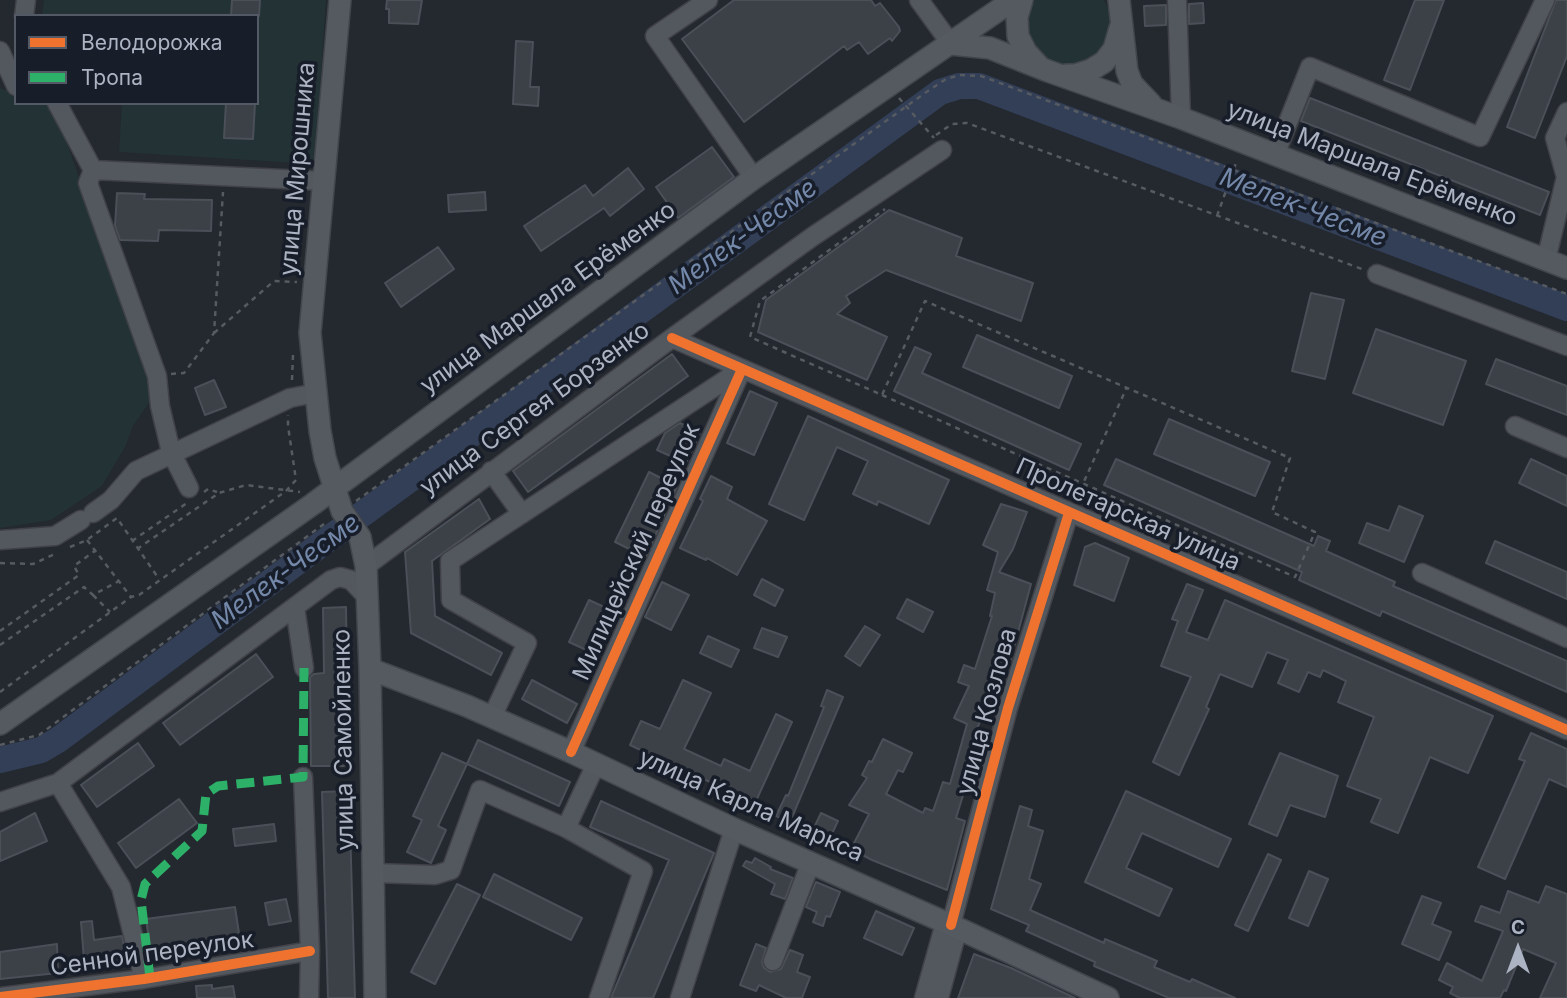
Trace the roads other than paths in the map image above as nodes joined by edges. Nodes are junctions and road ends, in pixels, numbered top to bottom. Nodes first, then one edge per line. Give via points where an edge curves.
1 (340, 0) edge
2 (708, 0) edge
3 (919, 0) edge
4 (1013, 0) edge
5 (1022, 0) edge
6 (1177, 0) edge
7 (1545, 0) edge
8 (1118, 9) edge
9 (951, 44) junction
10 (0, 51) edge
11 (1049, 70) junction
12 (14, 81) edge
13 (58, 105) edge
14 (1158, 109) junction
15 (1567, 112) edge
16 (1181, 118) junction
17 (938, 144) road end
18 (1275, 155) junction
19 (93, 170) junction
20 (754, 178) junction
21 (325, 181) junction
22 (1546, 260) junction
23 (1567, 268) edge
24 (1377, 274) road end
25 (672, 338) junction
26 (1567, 346) edge
27 (742, 369) junction
28 (316, 393) junction
29 (1515, 426) dead end
30 (1567, 448) edge
31 (171, 452) junction
32 (491, 471) junction
33 (334, 489) junction
34 (191, 496) road end
35 (522, 513) junction
36 (1069, 513) junction
37 (0, 540) edge
38 (366, 566) junction
39 (1422, 573) dead end
40 (367, 597) junction
41 (295, 607) junction
42 (1567, 638) edge
43 (304, 668) dead end
44 (370, 669) junction
45 (492, 717) junction
46 (0, 724) edge
47 (1567, 730) edge
48 (571, 752) junction
49 (596, 764) junction
50 (303, 777) dead end
51 (58, 783) junction
52 (0, 802) edge
53 (566, 828) junction
54 (734, 829) junction
55 (811, 862) junction
56 (374, 873) junction
57 (952, 925) junction
58 (310, 951) junction
59 (773, 961) dead end
60 (144, 979) junction
61 (0, 997) edge
62 (309, 998) edge
63 (375, 998) edge
64 (599, 998) edge
65 (680, 998) edge
66 (924, 998) edge
67 (939, 998) edge
68 (1108, 998) edge

1 - 21 main road, улица Мирошника
2 - 20 street via 655,36
3 - 9 street
4 - 9 main road
5 - 11 main road via 1018,36 1026,52
6 - 16 street
7 - 18 street via 1480,137 1310,67
8 - 11 main road via 1114,49 1104,62 1075,75
8 - 14 main road, улица Маршала Ерёменко via 1132,84
9 - 11 main road, улица Маршала Ерёменко via 990,48
9 - 20 main road, улица Маршала Ерёменко
10 - 12 street
11 - 14 main road, улица Маршала Ерёменко
13 - 19 street
14 - 16 main road, улица Маршала Ерёменко
15 - 22 street via 1555,138 1566,177
16 - 18 main road, улица Маршала Ерёменко
17 - 25 street, улица Сергея Борзенко
18 - 22 main road, улица Маршала Ерёменко
19 - 21 street
19 - 31 street via 88,183 158,376
20 - 33 main road, улица Маршала Ерёменко
21 - 28 main road, улица Мирошника via 310,320 302,346
22 - 23 main road, улица Маршала Ерёменко
24 - 26 street
25 - 27 street, Пролетарская улица
25 - 32 street, улица Сергея Борзенко
27 - 35 street
27 - 36 street, Пролетарская улица
27 - 48 street, Милицейский переулок
28 - 31 street via 290,398
28 - 33 main road, улица Мирошника
29 - 30 street
31 - 34 street
31 - 37 street via 136,471 111,500 55,537
32 - 35 street
32 - 38 street, улица Сергея Борзенко
33 - 38 main road, улица Самойленко via 360,537
33 - 46 main road, улица Маршала Ерёменко
35 - 45 street via 450,561 451,600 527,643
36 - 47 street, Пролетарская улица
36 - 57 street, улица Козлова via 1008,708
38 - 40 main road, улица Самойленко
39 - 42 street
40 - 41 street via 351,580 340,577
40 - 44 main road, улица Самойленко
41 - 43 street
41 - 51 street
44 - 45 main road, улица Карла Маркса
44 - 56 main road, улица Самойленко
45 - 48 main road, улица Карла Маркса
48 - 49 main road, улица Карла Маркса
49 - 53 street
49 - 54 main road, улица Карла Маркса
50 - 58 street
51 - 52 street
51 - 60 street via 121,887
53 - 56 street via 480,790 451,870 435,875
53 - 64 street via 643,871
54 - 55 main road, улица Карла Маркса
54 - 65 street
55 - 57 main road, улица Карла Маркса
55 - 59 street
56 - 63 main road, улица Самойленко
57 - 66 street, улица Козлова
57 - 67 street, улица Козлова
57 - 68 main road, улица Карла Маркса
58 - 60 street, Сенной переулок
58 - 62 street
60 - 61 street, Сенной переулок

